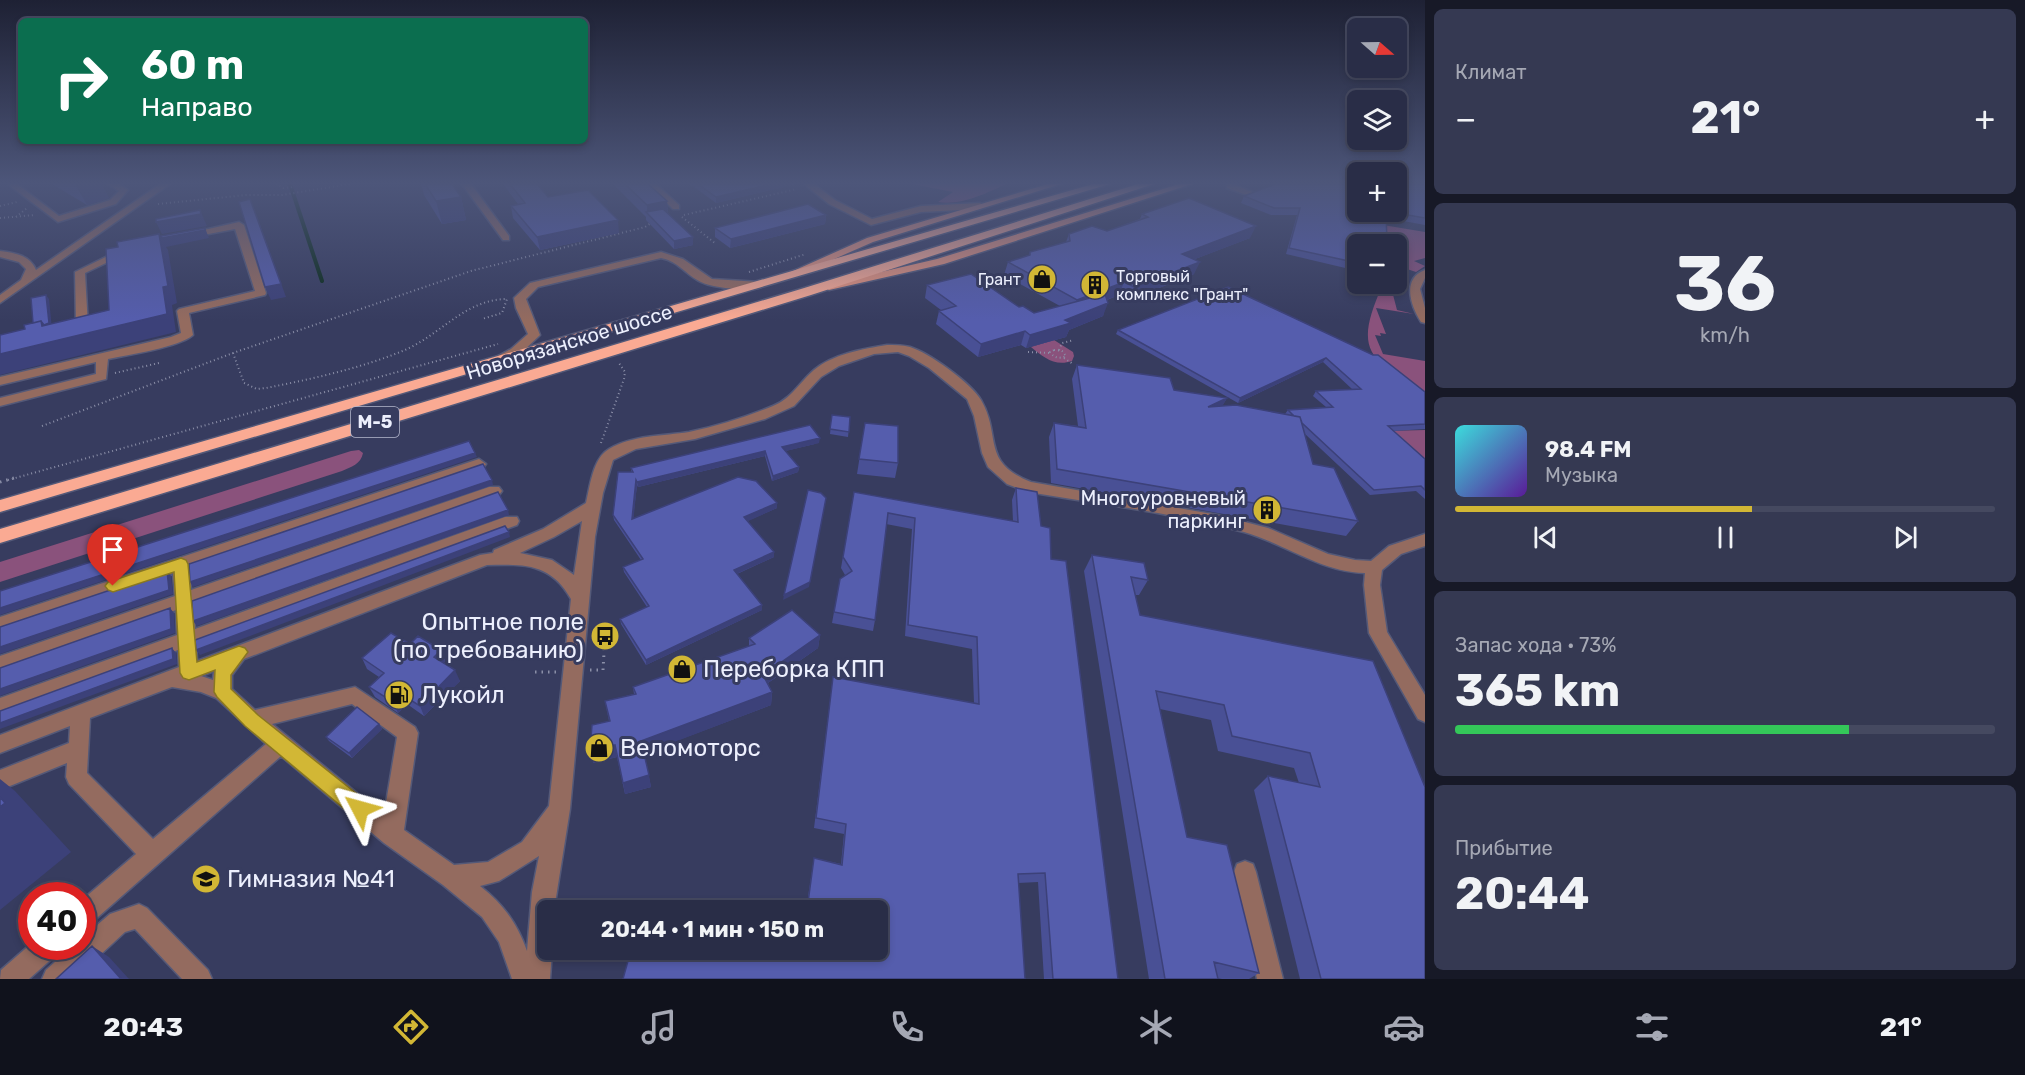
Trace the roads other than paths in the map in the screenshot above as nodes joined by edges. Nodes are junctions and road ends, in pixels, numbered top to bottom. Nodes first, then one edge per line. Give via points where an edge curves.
1 (102, 230) edge
2 (215, 230) edge
3 (241, 230) edge
4 (500, 230) edge
5 (869, 230) edge
6 (903, 230) edge
7 (950, 230) edge
8 (1004, 230) edge
9 (1043, 230) edge
10 (173, 238) edge
11 (506, 238) dead end
12 (870, 240) junction
13 (139, 244) edge
14 (0, 254) edge
15 (1425, 273) edge
16 (27, 282) junction
17 (770, 283) junction
18 (1420, 289) edge
19 (806, 292) junction
20 (0, 300) edge
21 (1424, 317) edge
22 (60, 332) edge
23 (102, 357) junction
24 (490, 363) junction
25 (46, 371) junction
26 (0, 381) edge
27 (45, 391) junction
28 (0, 402) edge
29 (479, 464) edge
30 (494, 491) edge
31 (0, 506) edge
32 (581, 510) junction
33 (511, 521) dead end
34 (0, 536) edge
35 (1425, 540) edge
36 (486, 559) junction
37 (181, 564) junction
38 (1374, 567) junction
39 (580, 598) junction
40 (184, 600) junction
41 (0, 624) edge
42 (186, 641) junction
43 (239, 652) junction
44 (0, 664) edge
45 (180, 676) junction
46 (223, 692) junction
47 (0, 707) edge
48 (81, 713) junction
49 (1425, 713) edge
50 (252, 720) junction
51 (0, 744) edge
52 (280, 744) junction
53 (78, 749) junction
54 (0, 780) edge
55 (559, 809) junction
56 (392, 836) junction
57 (153, 855) junction
58 (1245, 872) dead end
59 (451, 877) junction
60 (96, 904) edge
61 (31, 960) edge
62 (10, 979) edge
63 (55, 979) edge
64 (199, 979) edge
65 (525, 979) edge
66 (537, 979) edge
67 (1270, 979) edge

1 - 16 street
2 - 10 street
3 - 23 street via 261,293 183,311 186,334
4 - 11 street
5 - 12 street
6 - 12 main road
7 - 17 highway, Новорязанское шоссе / М-5
8 - 19 highway, Новорязанское шоссе / М-5
9 - 19 main road via 940,262
12 - 17 main road
13 - 22 street via 80,272 82,327
14 - 16 street via 29,263
15 - 18 street via 1419,276
16 - 20 street
17 - 24 highway, Новорязанское шоссе / М-5
17 - 24 street via 747,286 705,280 679,259 662,255 534,285 520,297 519,305 534,334 515,352
18 - 21 street via 1416,303
19 - 34 highway, Новорязанское шоссе / М-5
23 - 25 street
23 - 27 street via 102,376
24 - 31 highway, Новорязанское шоссе / М-5
25 - 26 street
25 - 27 street
27 - 28 street
29 - 37 street
30 - 40 street
32 - 36 street via 571,523
32 - 38 street via 615,450 747,421 788,404 818,373 842,360 886,347 907,350 935,366 975,399 987,450 998,472 1011,482 1188,513 1248,528 1328,563
32 - 39 street
33 - 42 street
35 - 38 street via 1395,550
36 - 39 street via 544,562 565,575
36 - 43 street
37 - 40 street
37 - 41 street
38 - 49 street via 1372,585 1378,633
39 - 55 street
40 - 42 street
40 - 44 street
42 - 45 street
42 - 47 street
43 - 45 street
43 - 46 street via 222,673
45 - 46 street
45 - 48 street
46 - 50 street
48 - 51 street
48 - 53 street
50 - 52 street
50 - 56 street via 355,695 408,733
52 - 56 street
52 - 57 street
53 - 54 street
53 - 57 street via 76,777
55 - 59 street via 530,850 491,873
55 - 66 street via 544,892
56 - 59 street
57 - 60 street
58 - 67 street
59 - 65 street via 490,909 509,935
61 - 62 street
63 - 64 street via 118,922 139,916

